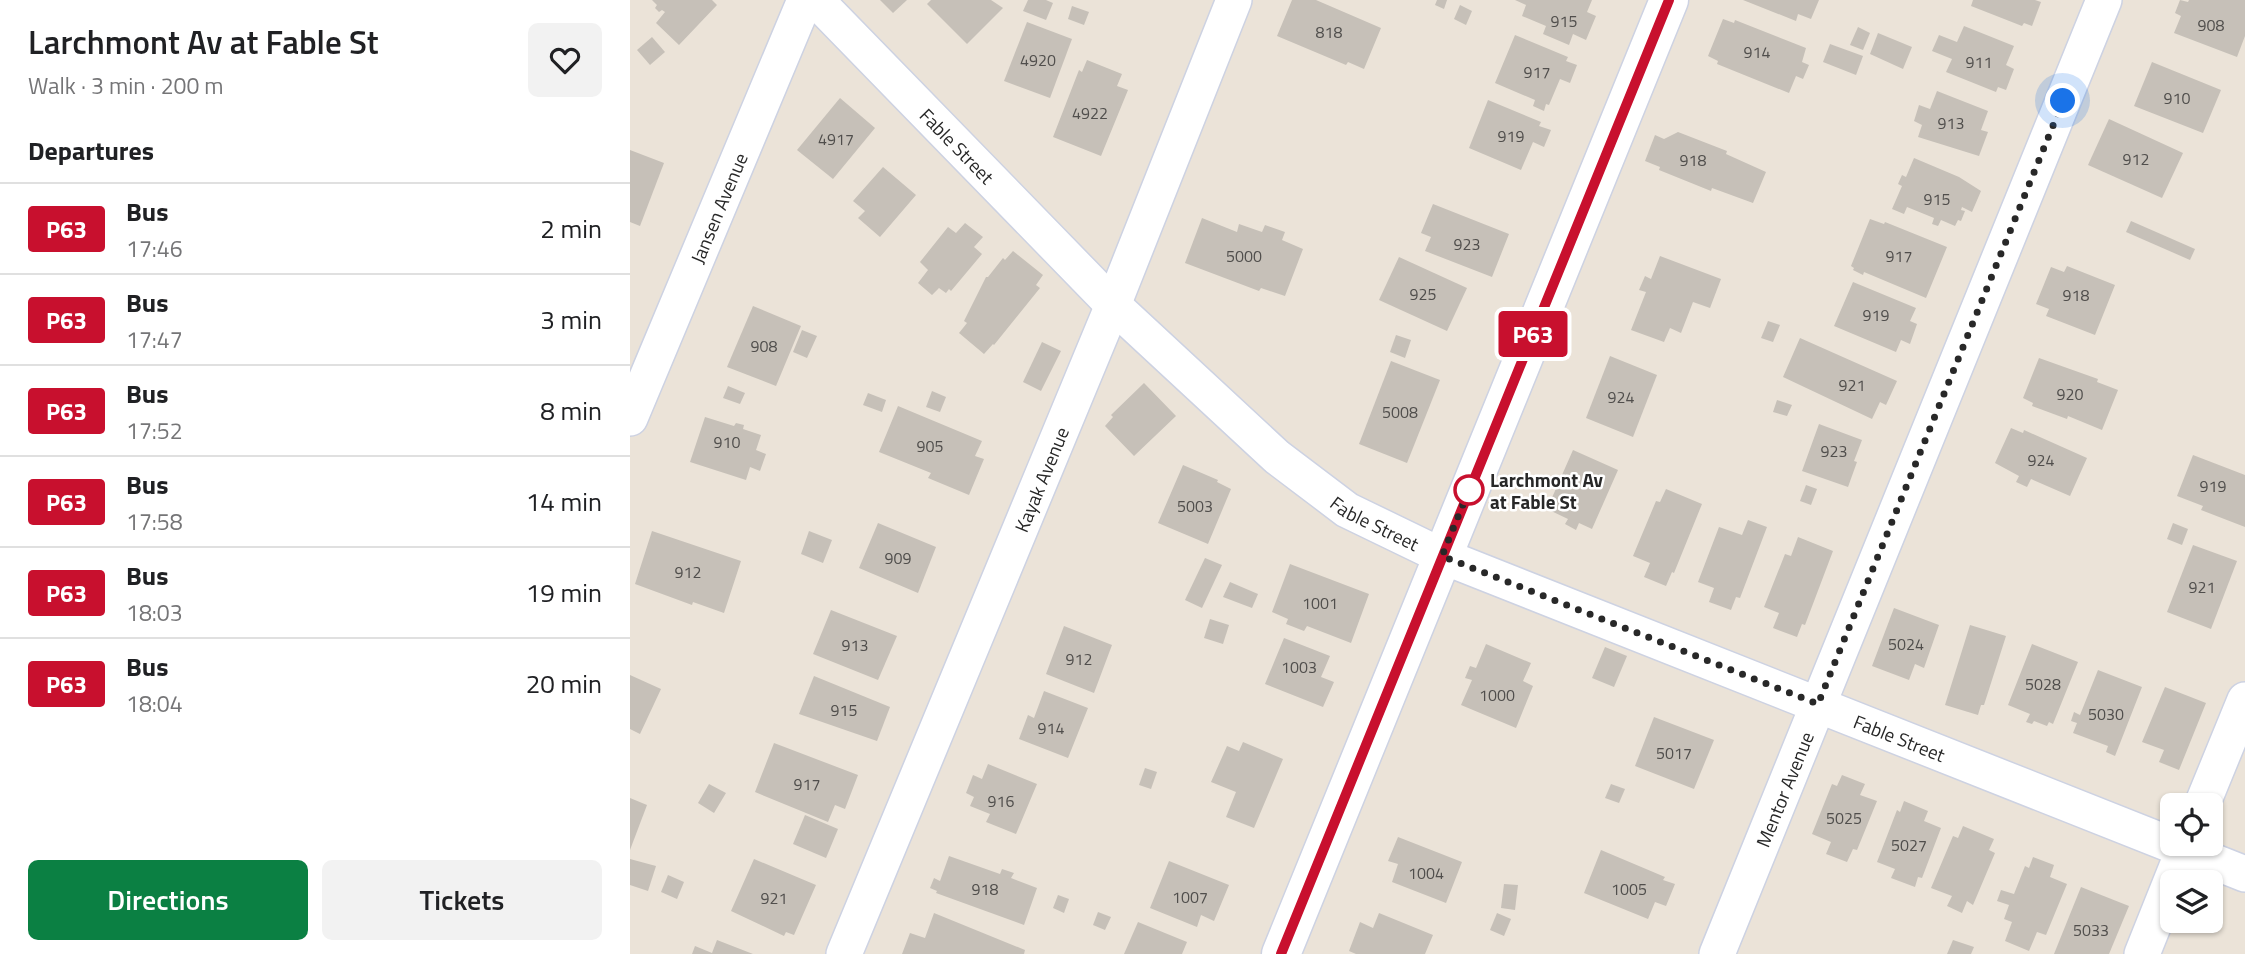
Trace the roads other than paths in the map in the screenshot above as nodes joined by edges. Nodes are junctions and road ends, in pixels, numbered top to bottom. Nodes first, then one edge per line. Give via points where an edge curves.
1 (806, 0) edge
2 (816, 0) edge
3 (1234, 0) edge
4 (1669, 0) edge
5 (2104, 0) edge
6 (1113, 305) junction
7 (630, 418) edge
8 (1442, 556) junction
9 (2245, 700) edge
10 (1818, 704) junction
11 (2207, 793) edge
12 (2160, 837) edge
13 (2181, 856) edge
14 (2205, 856) edge
15 (2245, 874) edge
16 (844, 954) edge
17 (1281, 954) edge
18 (1717, 954) edge
19 (2142, 954) edge

1 - 7 street, Jansen Avenue
2 - 6 street, Fable Street
3 - 6 street, Kayak Avenue
4 - 8 street
5 - 10 street, Mentor Avenue
6 - 8 street, Fable Street via 1316,489 1373,525
6 - 16 street, Kayak Avenue
8 - 10 street, Fable Street
8 - 17 street
9 - 11 street
10 - 12 street, Fable Street
10 - 18 street, Mentor Avenue
13 - 19 street
14 - 15 street, Fable Street

